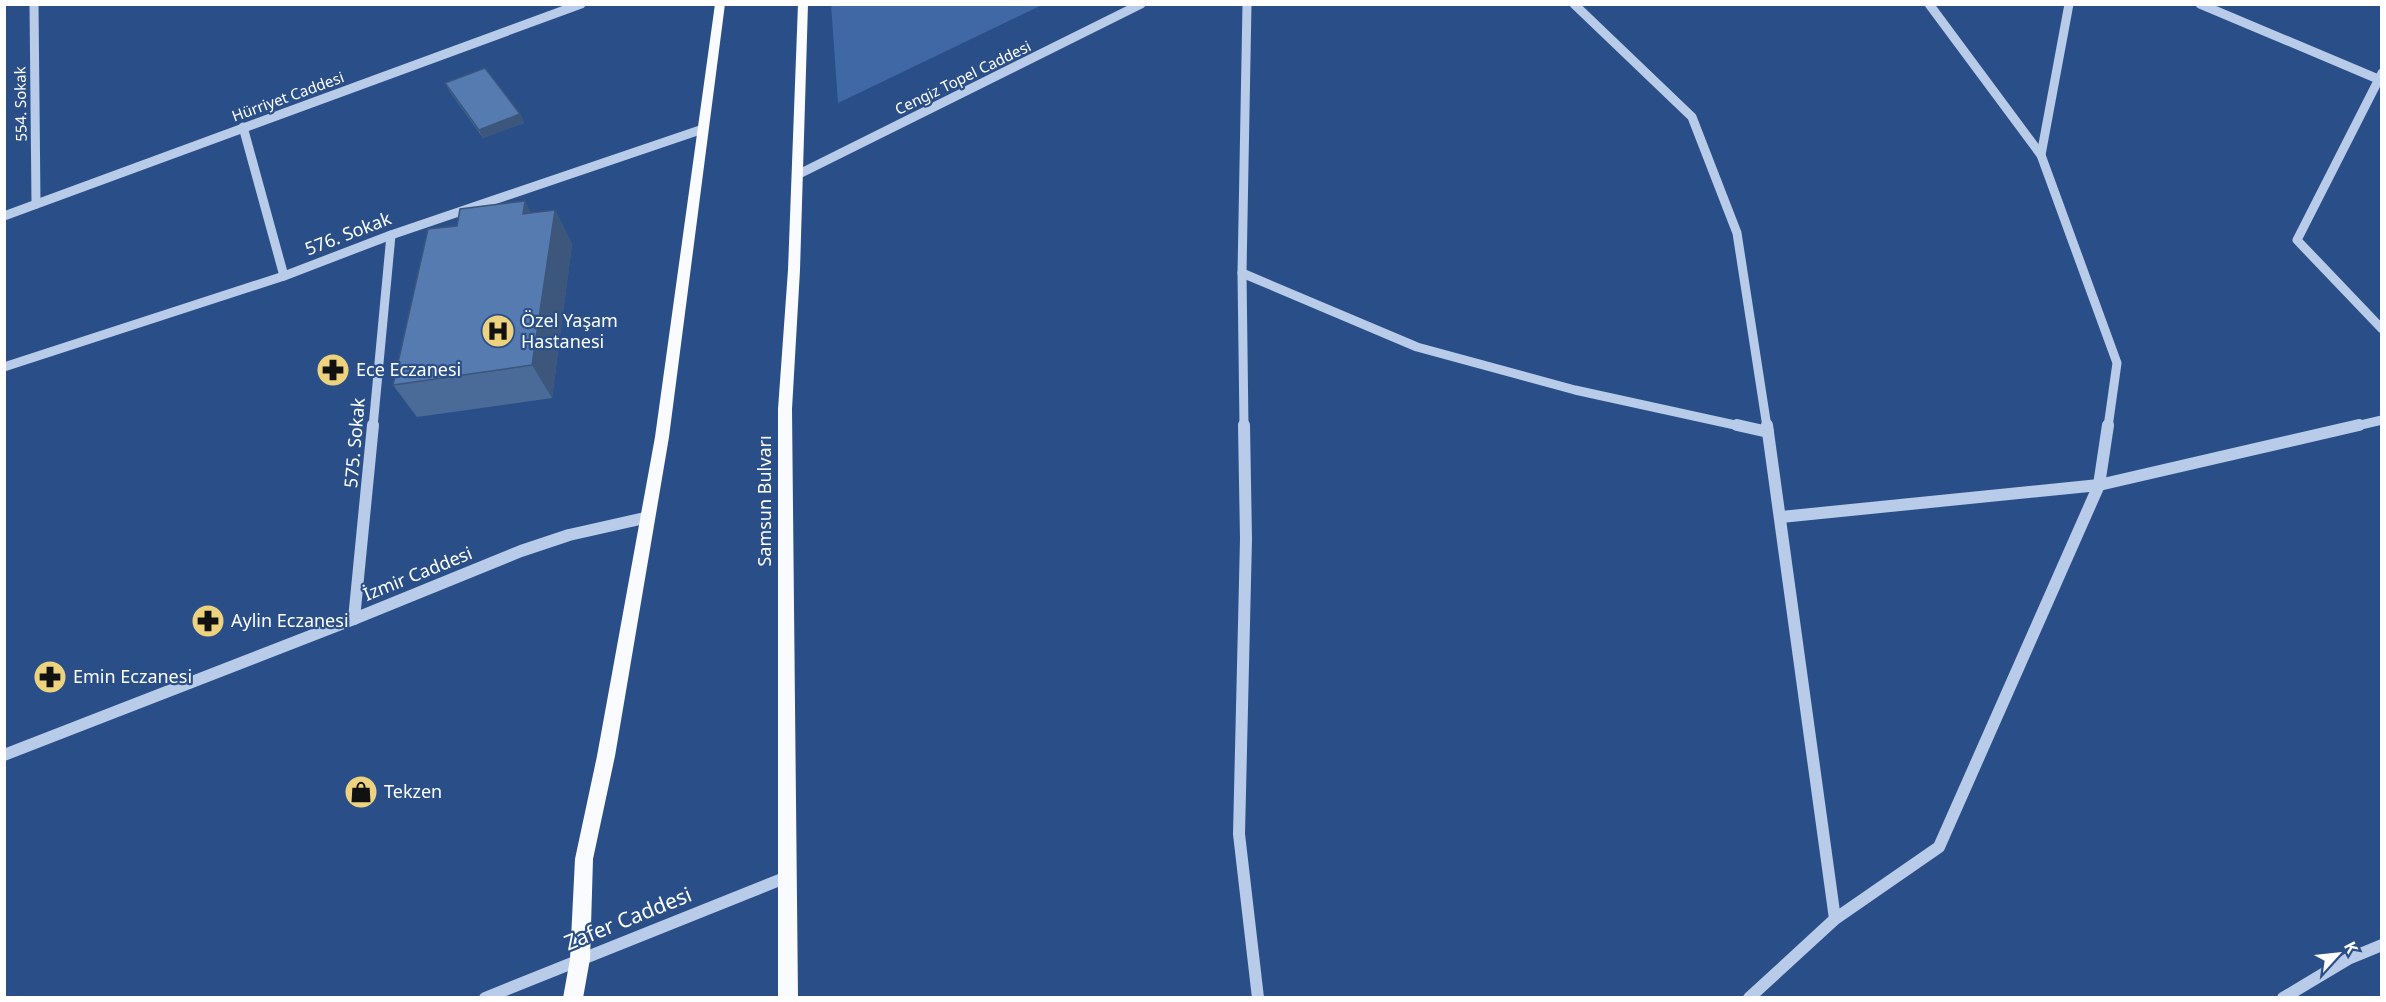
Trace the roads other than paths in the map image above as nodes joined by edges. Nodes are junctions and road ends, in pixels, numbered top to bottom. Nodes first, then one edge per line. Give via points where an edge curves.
1 (33, 4) edge
2 (581, 4) edge
3 (720, 4) edge
4 (803, 4) edge
5 (1141, 4) edge
6 (1247, 4) edge
7 (1575, 4) edge
8 (1929, 4) edge
9 (2069, 4) edge
10 (2200, 4) edge
11 (2380, 76) edge
12 (243, 128) junction
13 (703, 129) junction
14 (2041, 155) junction
15 (797, 175) junction
16 (36, 204) junction
17 (4, 216) edge
18 (391, 235) junction
19 (1242, 273) junction
20 (284, 276) junction
21 (2382, 329) edge
22 (4, 368) edge
23 (2382, 420) edge
24 (1768, 432) junction
25 (2099, 485) junction
26 (649, 517) junction
27 (1781, 517) junction
28 (354, 619) junction
29 (4, 755) edge
30 (787, 877) junction
31 (1835, 919) junction
32 (2382, 945) edge
33 (580, 959) junction
34 (485, 998) edge
35 (573, 998) edge
36 (788, 998) edge
37 (1258, 998) edge
38 (1749, 998) edge
39 (2283, 998) edge

1 - 16 street, 554. Sokak
2 - 12 street, Hürriyet Caddesi
3 - 13 main road
4 - 15 main road, Samsun Bulvarı
5 - 15 street, Cengiz Topel Caddesi
6 - 19 street
7 - 24 street via 1692,117 1737,233
8 - 14 street
9 - 14 street
10 - 11 street
11 - 21 street via 2297,240
12 - 16 street, Hürriyet Caddesi
12 - 20 street
13 - 18 street, 576. Sokak
13 - 26 main road
14 - 25 street via 2117,363
15 - 30 main road, Samsun Bulvarı via 785,409
16 - 17 street, Hürriyet Caddesi
18 - 20 street, 576. Sokak
18 - 28 street, 575. Sokak
19 - 24 street via 1417,347 1575,390
19 - 37 street via 1246,539 1239,834
20 - 22 street, 576. Sokak
23 - 25 street
24 - 27 street
25 - 27 street
25 - 31 street via 1939,847
26 - 28 street, İzmir Caddesi via 521,551
26 - 33 main road via 584,859
27 - 31 street
28 - 29 street, İzmir Caddesi
30 - 33 street, Zafer Caddesi
30 - 36 main road, Samsun Bulvarı
31 - 38 street
32 - 39 street via 2348,959
33 - 34 street, Zafer Caddesi
33 - 35 main road

